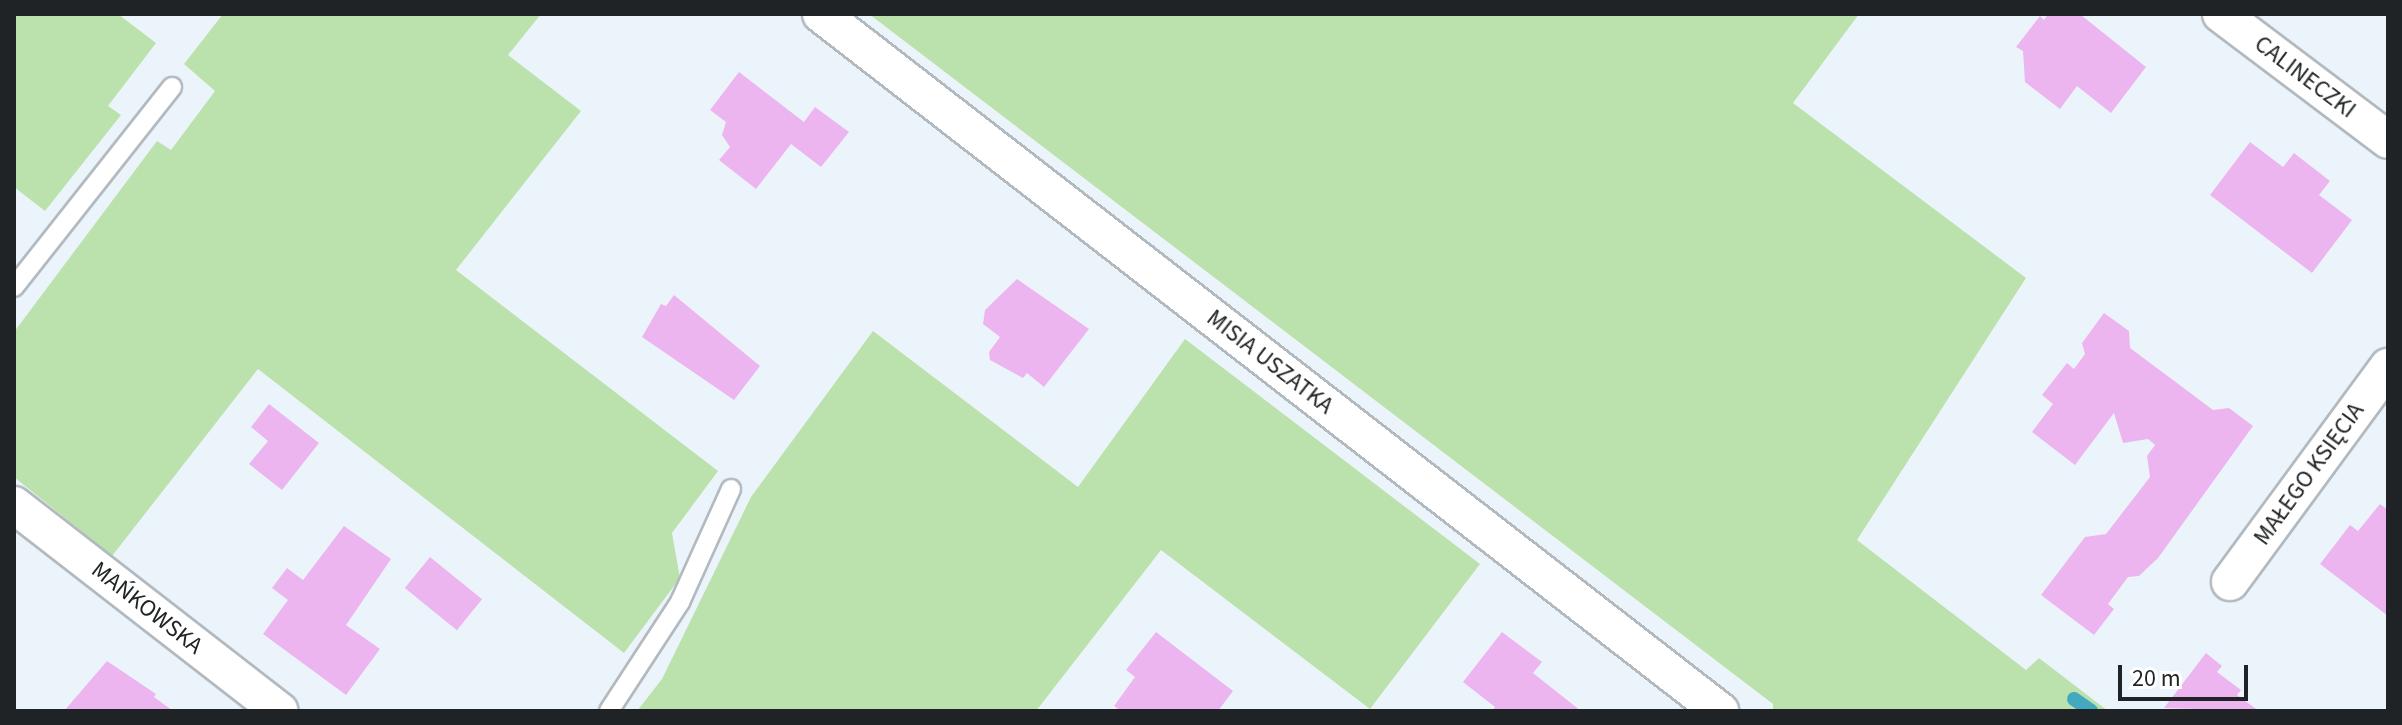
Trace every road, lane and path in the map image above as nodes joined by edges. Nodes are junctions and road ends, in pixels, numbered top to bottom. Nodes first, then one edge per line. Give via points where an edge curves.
1 (821, 14) edge
2 (2221, 14) edge
3 (172, 87) dead end
4 (2388, 140) edge
5 (14, 287) edge
6 (2388, 367) edge
7 (731, 489) dead end
8 (14, 505) edge
9 (2230, 582) dead end
10 (280, 711) edge
11 (609, 711) edge
12 (1720, 711) edge

1 - 12 street, MISIA USZATKA
2 - 4 street, CALINECZKI
3 - 5 lane
6 - 9 street, MAŁEGO KSIĘCIA
7 - 11 lane via 680,602
8 - 10 street, MAŃKOWSKA

